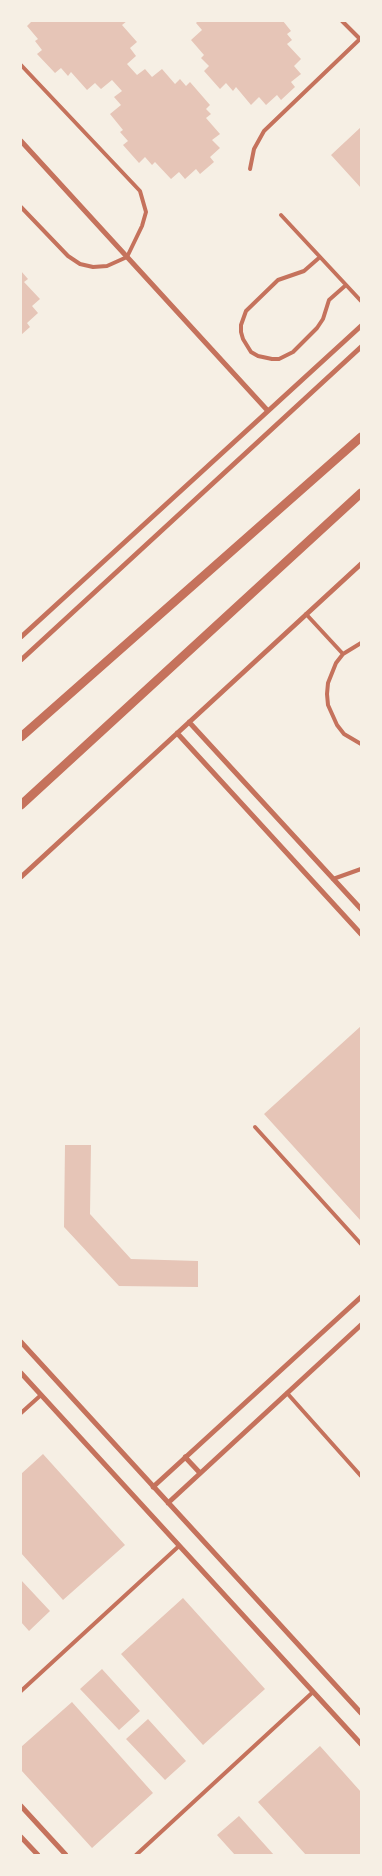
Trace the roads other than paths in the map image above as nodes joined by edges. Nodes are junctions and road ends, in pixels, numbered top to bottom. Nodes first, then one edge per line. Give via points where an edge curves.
1 (342, 21) edge
2 (360, 39) edge
3 (21, 65) edge
4 (21, 141) edge
5 (250, 169) dead end
6 (21, 207) edge
7 (280, 215) dead end
8 (127, 257) junction
9 (320, 257) junction
10 (346, 284) junction
11 (361, 301) edge
12 (361, 326) edge
13 (361, 347) edge
14 (268, 411) junction
15 (361, 437) edge
16 (361, 493) edge
17 (361, 564) edge
18 (306, 614) junction
19 (21, 637) edge
20 (361, 643) edge
21 (344, 654) junction
22 (21, 660) edge
23 (189, 722) junction
24 (177, 733) junction
25 (21, 737) edge
26 (361, 744) edge
27 (21, 805) edge
28 (361, 870) edge
29 (21, 877) edge
30 (333, 879) junction
31 (361, 909) edge
32 (361, 934) edge
33 (255, 1127) dead end
34 (361, 1244) edge
35 (361, 1297) edge
36 (361, 1325) edge
37 (21, 1342) edge
38 (21, 1374) edge
39 (287, 1393) junction
40 (41, 1395) junction
41 (21, 1413) edge
42 (185, 1457) junction
43 (200, 1473) junction
44 (361, 1476) edge
45 (153, 1487) junction
46 (168, 1503) junction
47 (180, 1546) junction
48 (21, 1691) edge
49 (313, 1692) junction
50 (361, 1713) edge
51 (361, 1744) edge
52 (21, 1806) edge
53 (21, 1837) edge
54 (38, 1855) edge
55 (66, 1855) edge
56 (136, 1855) edge

1 - 2 lane
2 - 5 lane via 264,131 254,149
3 - 8 lane via 140,191 146,204 145,219
4 - 8 street
6 - 8 lane via 68,256 80,264 100,267
7 - 9 lane
8 - 14 street
9 - 10 lane
9 - 10 lane via 304,271 278,280 246,311 241,332 252,352 272,359 293,352 318,328 329,300
10 - 11 lane
12 - 14 street
13 - 22 street
14 - 19 street
15 - 25 street
16 - 27 street
17 - 18 street
18 - 21 lane
18 - 23 street
20 - 21 lane
21 - 26 lane via 336,662 328,683 328,705 344,734
23 - 24 street
23 - 30 street
24 - 29 street
24 - 32 street
28 - 30 lane
30 - 31 street
33 - 34 lane
35 - 42 street
36 - 39 street
37 - 45 street
38 - 40 street
39 - 43 street
39 - 44 lane
40 - 41 lane
40 - 47 street
42 - 43 street
42 - 45 street
43 - 46 street
45 - 46 street
46 - 50 street
47 - 48 lane
47 - 49 street
49 - 51 street
49 - 56 lane
52 - 55 street
53 - 54 street

